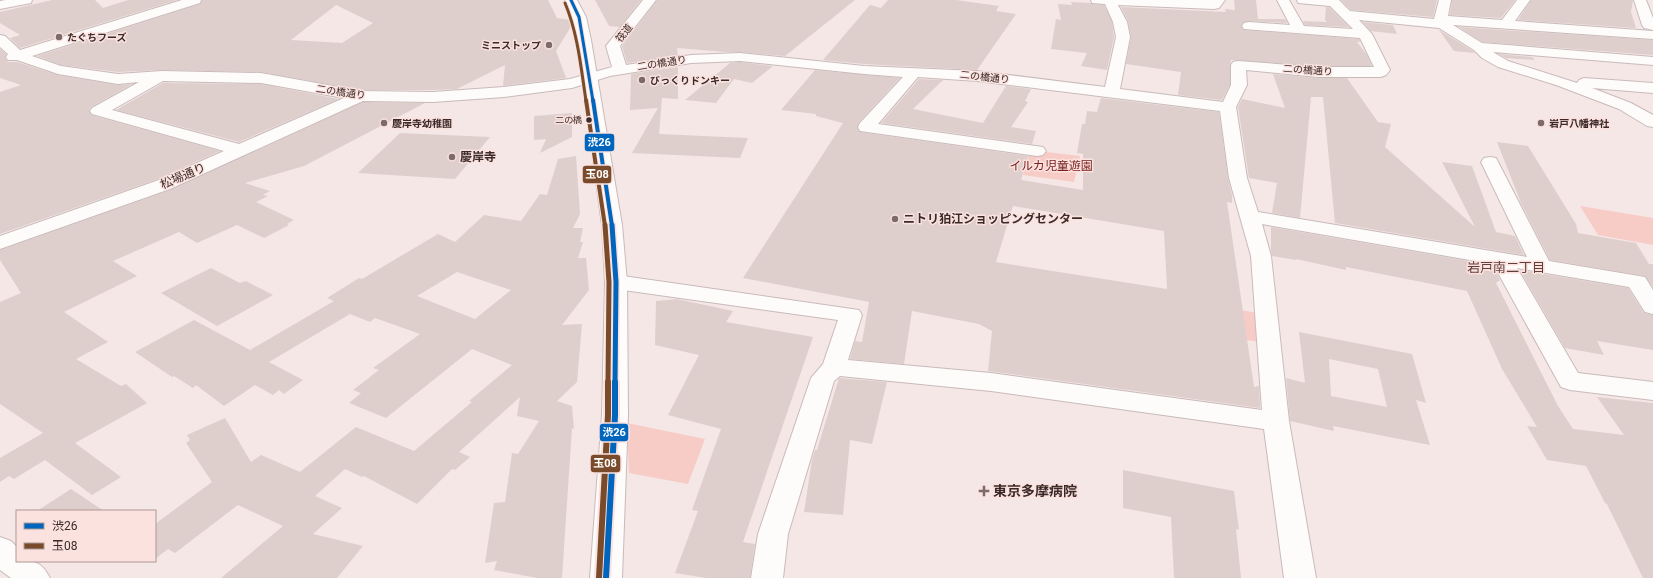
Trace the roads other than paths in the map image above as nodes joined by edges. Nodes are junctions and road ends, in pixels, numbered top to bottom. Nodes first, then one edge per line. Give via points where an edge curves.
1 (26, 0) edge
2 (195, 0) edge
3 (571, 0) edge
4 (650, 0) edge
5 (1104, 0) edge
6 (1219, 0) edge
7 (1283, 0) edge
8 (1303, 0) edge
9 (1445, 0) edge
10 (1524, 0) edge
11 (1640, 0) edge
12 (1140, 1) edge
13 (0, 5) edge
14 (1349, 15) junction
15 (1441, 22) junction
16 (1506, 24) junction
17 (1249, 26) dead end
18 (1653, 26) edge
19 (1299, 29) junction
20 (1365, 34) junction
21 (1653, 36) edge
22 (0, 39) edge
23 (1479, 47) junction
24 (18, 56) junction
25 (0, 60) edge
26 (1653, 61) edge
27 (620, 70) junction
28 (915, 72) junction
29 (162, 76) junction
30 (589, 77) junction
31 (1561, 82) junction
32 (1653, 88) edge
33 (1112, 92) junction
34 (360, 96) junction
35 (1228, 107) junction
36 (1653, 122) edge
37 (240, 150) junction
38 (1037, 151) dead end
39 (1490, 162) dead end
40 (1248, 216) junction
41 (0, 243) edge
42 (1501, 259) junction
43 (1541, 265) junction
44 (616, 282) junction
45 (1645, 284) edge
46 (1653, 307) edge
47 (834, 367) junction
48 (1653, 391) edge
49 (1276, 421) junction
50 (0, 550) edge
51 (34, 578) edge
52 (606, 578) edge
53 (767, 578) edge
54 (1300, 578) edge

1 - 13 street
2 - 24 street
3 - 30 street via 579,17
4 - 27 street, 筏道 via 612,46
5 - 12 street
5 - 33 street via 1120,22 1123,36
6 - 12 street via 1214,5
7 - 19 street
8 - 14 street, 二の橋通り via 1334,2
9 - 15 street
10 - 16 street
11 - 18 street via 1649,25
14 - 15 street
14 - 20 street, 二の橋通り
15 - 16 street
15 - 23 street
16 - 21 street
17 - 19 street
19 - 20 street
20 - 35 street, 二の橋通り via 1383,70 1381,72 1318,72 1238,65 1239,86
22 - 24 street
23 - 26 street
23 - 31 street via 1503,64
24 - 25 street
24 - 29 street, 二の橋通り via 58,70 118,79
27 - 28 street, 二の橋通り via 691,59 740,57 864,70
27 - 30 street, 二の橋通り
28 - 33 street, 二の橋通り via 978,76
28 - 38 street via 866,127
29 - 34 street, 二の橋通り via 261,78
29 - 37 street via 98,111
30 - 34 street, 二の橋通り via 572,84 504,92 433,96
30 - 44 street via 612,225
31 - 32 street
31 - 36 street via 1625,106
33 - 35 street, 二の橋通り
34 - 37 street, 松場通り
35 - 40 street via 1238,178
37 - 41 street, 松場通り via 163,185
39 - 43 street
40 - 42 street
40 - 49 street via 1260,256
42 - 43 street
42 - 48 street via 1570,381
43 - 45 street
44 - 47 street via 851,315
44 - 52 street via 614,422
45 - 46 street
47 - 49 street via 991,382
47 - 53 street via 823,378 775,526
49 - 54 street
50 - 51 street

